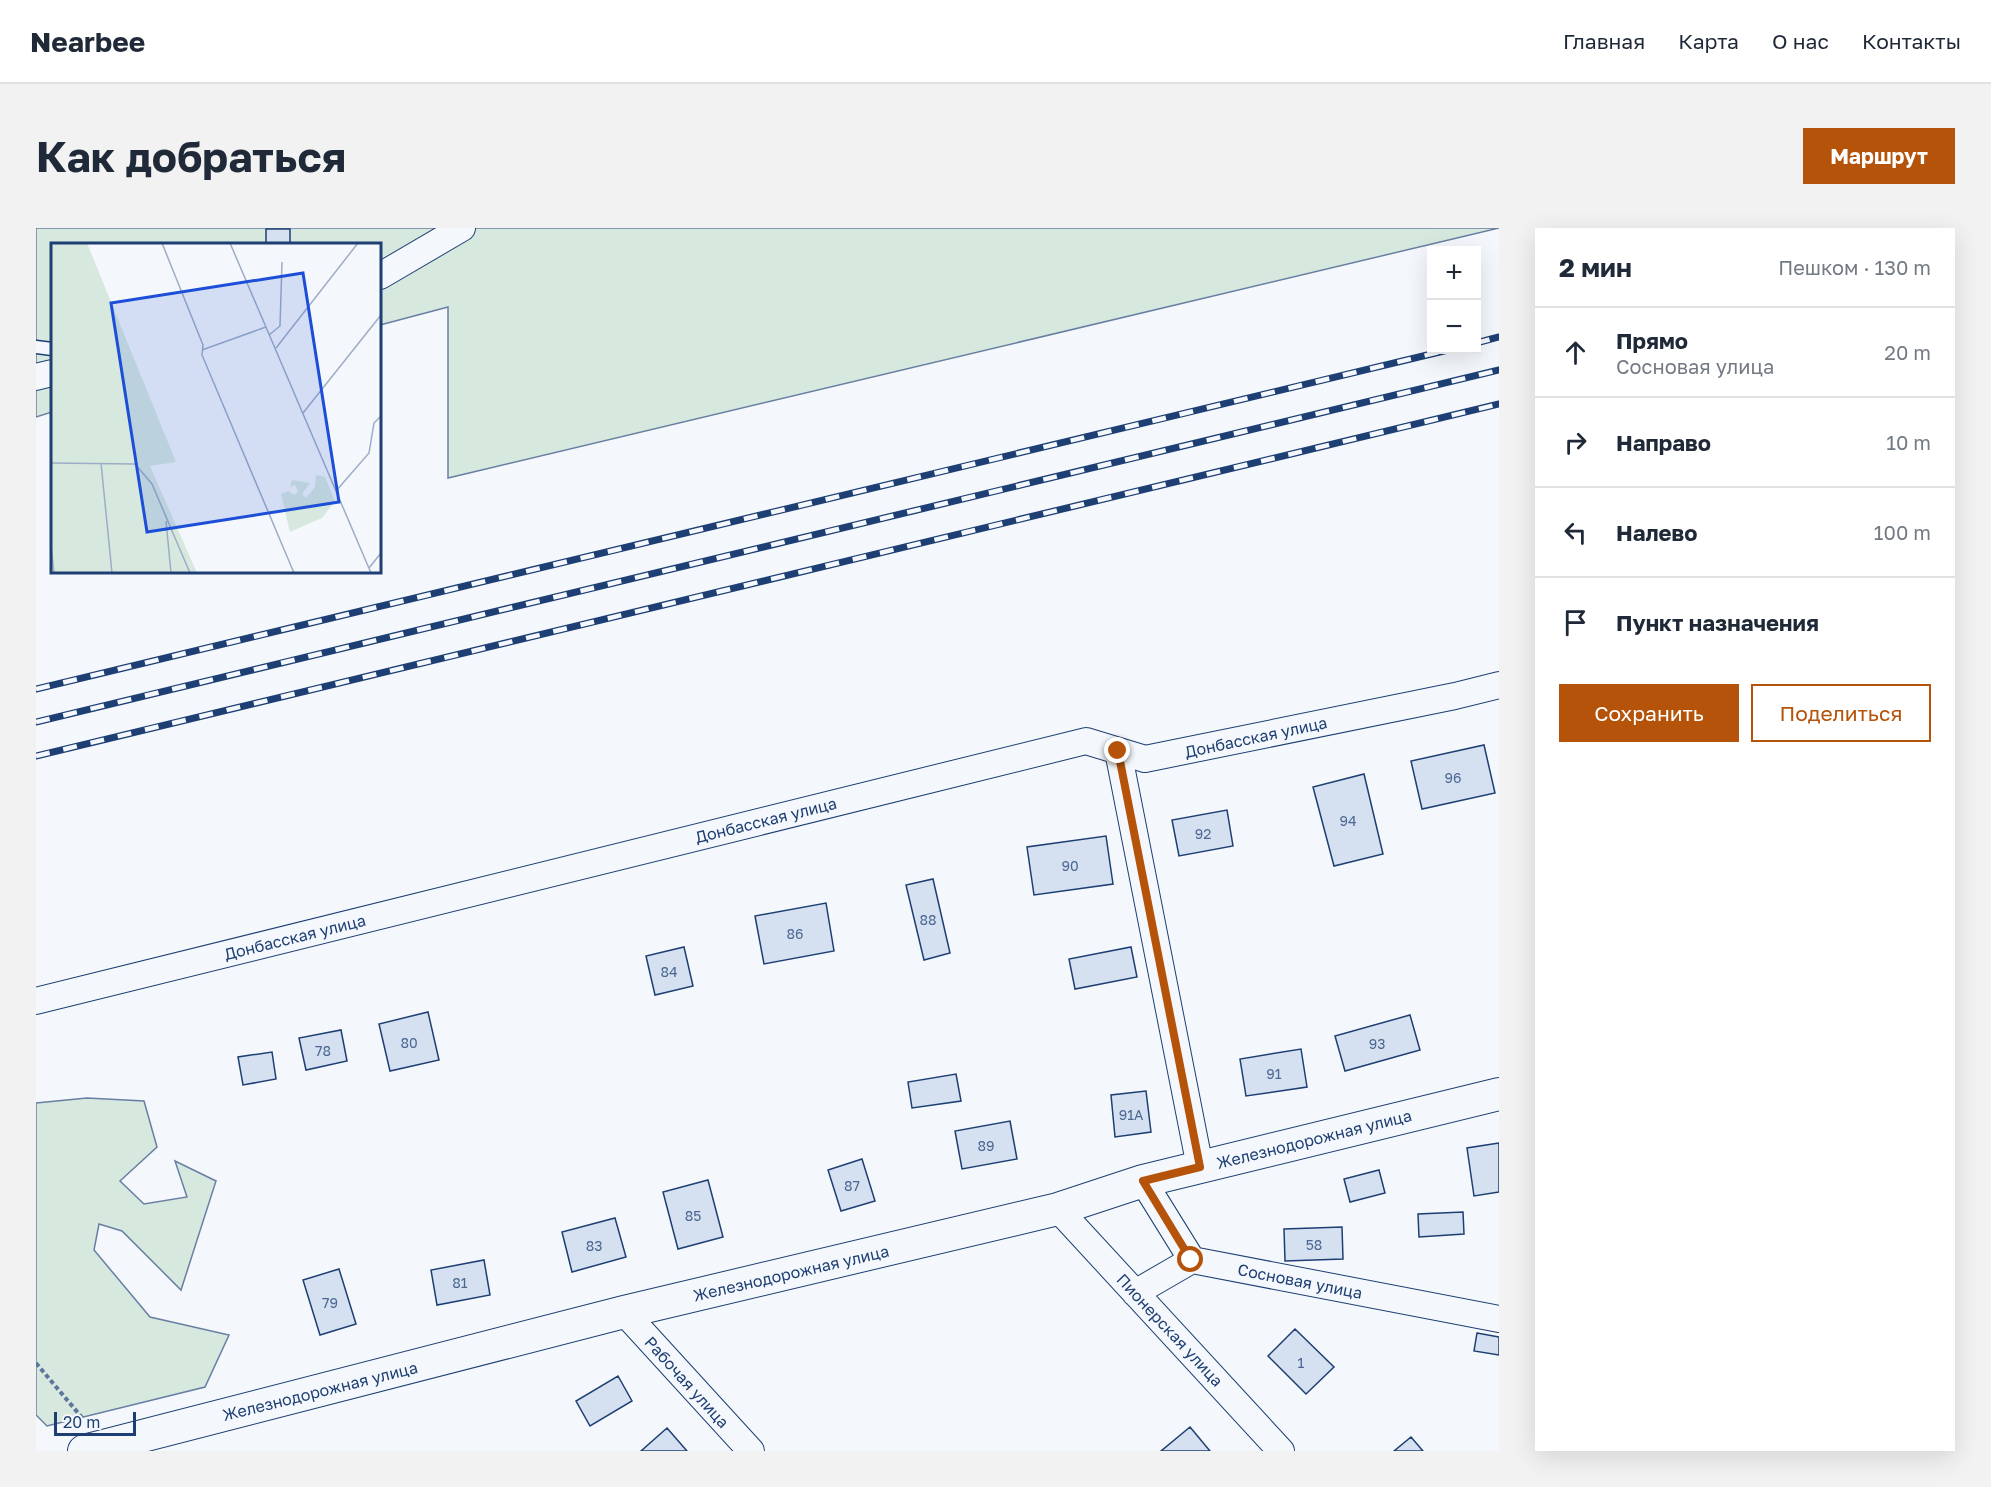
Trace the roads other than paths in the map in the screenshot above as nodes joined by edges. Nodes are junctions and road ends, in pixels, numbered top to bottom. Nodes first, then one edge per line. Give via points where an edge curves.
1 (462, 228) edge
2 (381, 275) edge
3 (36, 347) edge
4 (51, 350) edge
5 (51, 373) edge
6 (36, 378) edge
7 (1499, 685) edge
8 (1118, 751) junction
9 (36, 1001) edge
10 (1499, 1094) edge
11 (1200, 1167) junction
12 (1143, 1181) junction
13 (1058, 1209) junction
14 (1191, 1260) junction
15 (1135, 1293) junction
16 (624, 1312) junction
17 (1499, 1319) edge
18 (100, 1449) edge
19 (751, 1451) edge
20 (1281, 1451) edge

1 - 2 street
3 - 4 lane
5 - 6 street
7 - 8 street, Донбасская улица via 1145,759
8 - 9 street, Донбасская улица via 1086,741
8 - 11 street
10 - 11 street, Железнодорожная улица
11 - 12 street, Железнодорожная улица
12 - 13 street, Железнодорожная улица
12 - 14 street
13 - 15 street, Пионерская улица
13 - 16 street, Железнодорожная улица
14 - 15 street
14 - 17 street, Сосновая улица
15 - 20 street, Пионерская улица
16 - 18 street, Железнодорожная улица
16 - 19 street, Рабочая улица

